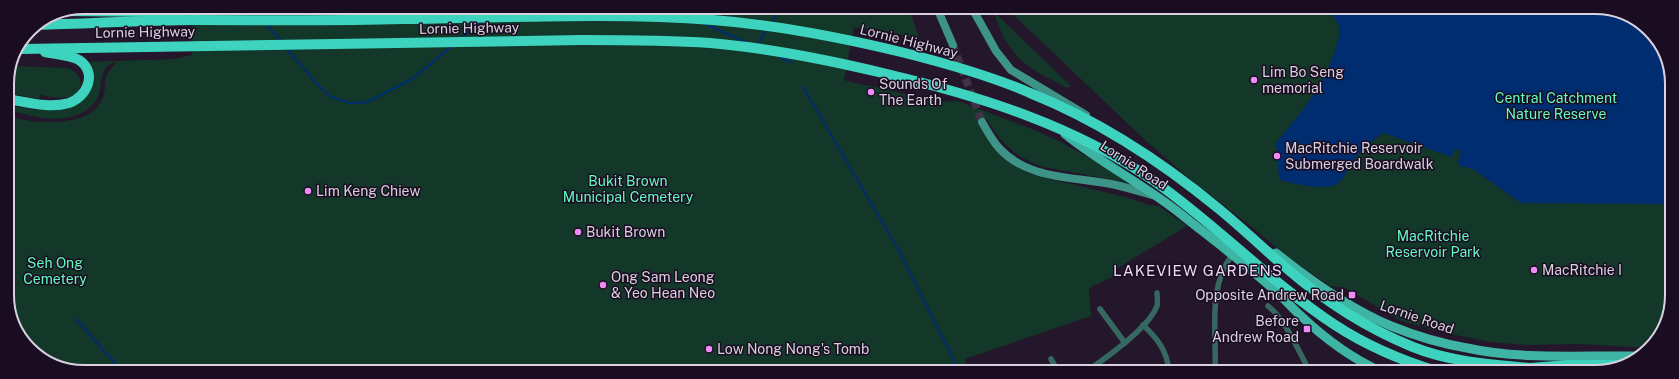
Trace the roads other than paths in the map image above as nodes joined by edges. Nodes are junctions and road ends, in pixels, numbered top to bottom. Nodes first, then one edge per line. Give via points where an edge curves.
1 (171, 14) edge
2 (940, 14) edge
3 (975, 14) edge
4 (196, 20) junction
5 (49, 23) edge
6 (47, 24) edge
7 (57, 24) junction
8 (953, 45) tunnel mouth
9 (24, 49) edge
10 (14, 100) edge
11 (982, 122) tunnel mouth
12 (1102, 127) junction
13 (1059, 130) junction
14 (1155, 160) joint
15 (1136, 169) joint
16 (1160, 198) junction
17 (1221, 211) junction
18 (1232, 255) junction
19 (1157, 293) dead end
20 (1268, 306) dead end
21 (1100, 309) dead end
22 (1143, 325) junction
23 (1125, 343) junction
24 (1558, 355) junction
25 (1576, 356) junction
26 (1630, 356) edge
27 (1051, 359) dead end
28 (1054, 365) edge
29 (1095, 365) edge
30 (1168, 365) edge
31 (1215, 365) edge
32 (1306, 365) edge
33 (1370, 365) edge
34 (1417, 365) edge
35 (1496, 365) edge
36 (1557, 365) edge
37 (1568, 365) edge
38 (1575, 365) edge
39 (1599, 365) edge

1 - 4 highway
2 - 8 street
3 - 12 street, Lornie Road via 996,51 1011,70
4 - 7 highway, Lornie Highway
4 - 12 highway, Lornie Highway via 585,16 657,17 763,25 816,33 951,64 1029,92
5 - 7 highway
6 - 7 highway, Lornie Highway
9 - 10 highway via 78,60 87,69 88,84 83,95 68,103 46,104
9 - 13 highway, Lornie Highway via 582,40 710,43 815,57 947,88 984,99
11 - 16 street via 999,148 1027,168 1058,177 1116,185
12 - 14 highway, Lornie Highway
13 - 15 highway, Lornie Highway
13 - 16 main road, Lornie Road via 1088,153
14 - 17 highway, Lornie Road
15 - 34 highway, Lornie Road via 1337,326
16 - 18 main road, Lornie Road
17 - 24 main road, Lornie Road via 1226,212 1292,266 1331,293 1392,327 1468,349
17 - 35 highway, Lornie Road via 1292,273 1343,312 1417,349 1459,360
18 - 31 street via 1220,278 1215,306
18 - 33 main road, Lornie Road via 1273,288 1323,335
19 - 22 street via 1157,304
20 - 32 street via 1277,315
21 - 23 street
22 - 23 street
22 - 30 street via 1164,348
23 - 29 street
24 - 25 main road, Lornie Road
24 - 36 main road
25 - 26 main road, Lornie Road
25 - 38 main road
27 - 28 street
37 - 39 highway, Lornie Road, bridge

